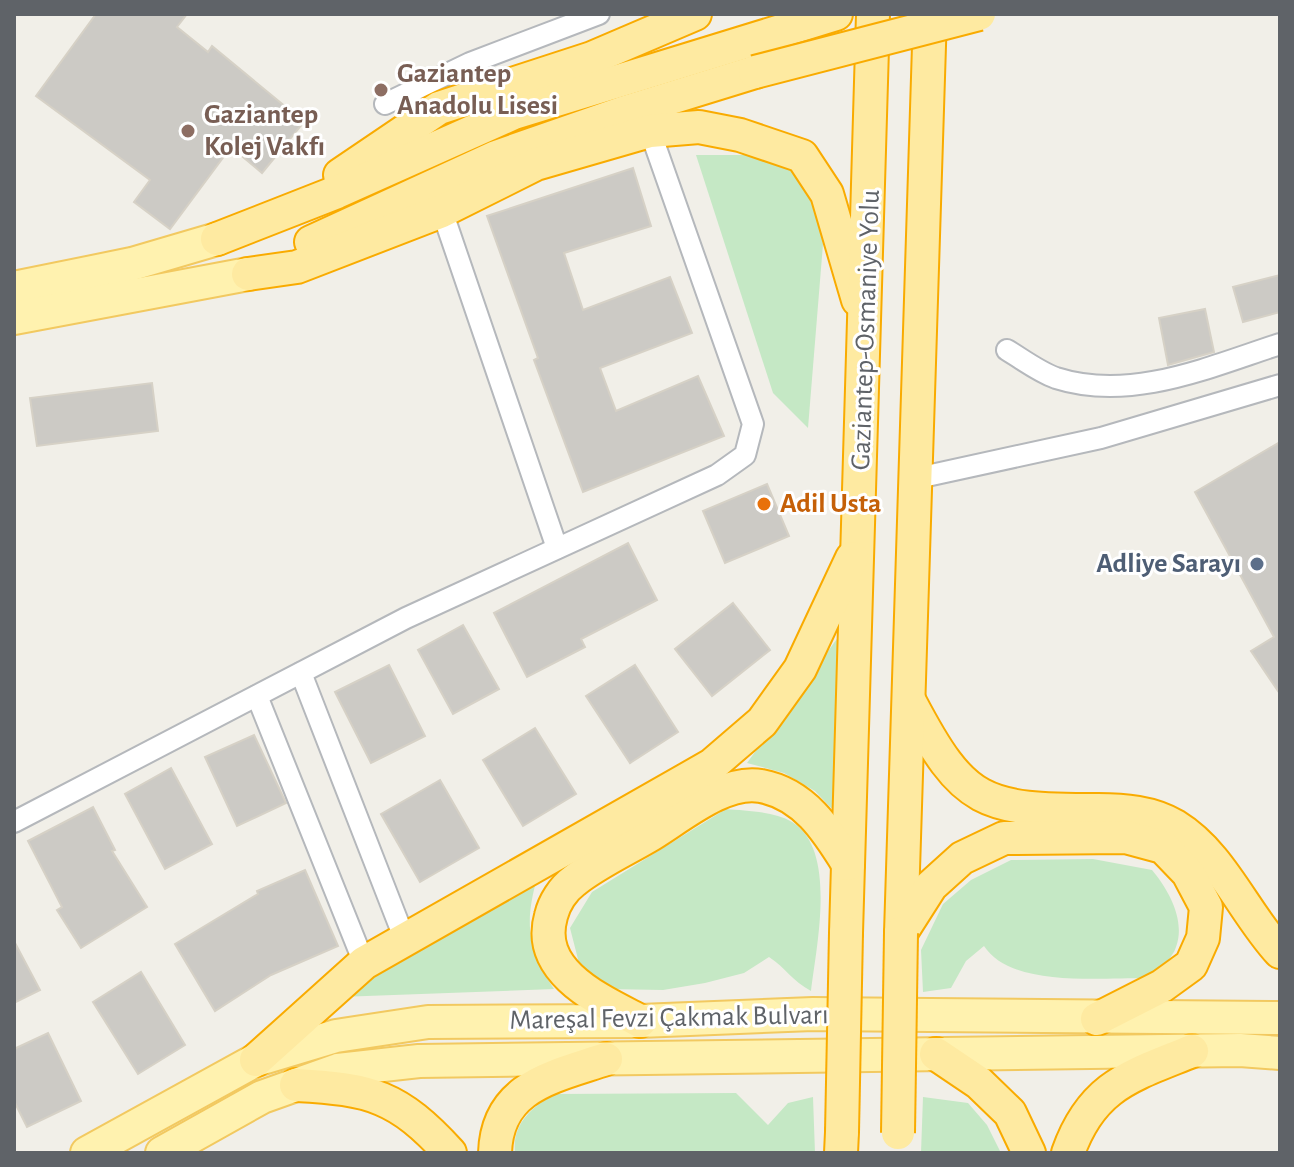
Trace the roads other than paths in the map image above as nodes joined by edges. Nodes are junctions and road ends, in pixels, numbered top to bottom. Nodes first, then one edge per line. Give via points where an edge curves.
1 (599, 14) edge
2 (695, 14) edge
3 (836, 14) edge
4 (873, 14) edge
5 (930, 14) edge
6 (979, 14) edge
7 (385, 104) dead end
8 (650, 131) junction
9 (442, 211) junction
10 (217, 239) junction
11 (248, 274) junction
12 (14, 288) edge
13 (14, 318) edge
14 (866, 328) junction
15 (1280, 344) edge
16 (1007, 350) dead end
17 (1280, 385) edge
18 (913, 479) junction
19 (859, 541) junction
20 (557, 548) junction
21 (301, 673) junction
22 (257, 696) junction
23 (907, 697) junction
24 (14, 822) edge
25 (848, 864) junction
26 (901, 933) junction
27 (405, 940) junction
28 (1280, 952) edge
29 (364, 963) junction
30 (1280, 1018) edge
31 (1097, 1019) junction
32 (640, 1021) junction
33 (1192, 1051) junction
34 (1280, 1053) edge
35 (936, 1054) junction
36 (606, 1059) junction
37 (256, 1060) junction
38 (296, 1085) junction
39 (842, 1142) edge
40 (897, 1143) edge
41 (87, 1153) edge
42 (162, 1153) edge
43 (450, 1153) edge
44 (495, 1153) edge
45 (1029, 1153) edge
46 (1068, 1153) edge

1 - 7 street via 470,63
2 - 10 highway via 592,58 439,108 329,183
3 - 10 highway via 514,113
4 - 14 highway, Gaziantep-Osmaniye Yolu
5 - 18 highway, Gaziantep-Osmaniye Yolu
6 - 11 highway, bridge via 755,72 496,157
8 - 9 highway via 536,164
8 - 14 highway via 699,127 802,156 827,194
8 - 20 street via 753,424 745,455 717,475
9 - 11 highway via 297,267
9 - 20 street
10 - 12 main road via 132,264
11 - 13 main road
14 - 19 highway, Gaziantep-Osmaniye Yolu
15 - 16 street via 1167,380 1133,385 1055,377
17 - 18 street via 1101,438
18 - 23 highway, Gaziantep-Osmaniye Yolu
19 - 25 highway, Gaziantep-Osmaniye Yolu
19 - 27 highway via 800,669 762,722 712,765
20 - 21 street
21 - 22 street
21 - 27 street
22 - 24 street
22 - 29 street
23 - 26 highway, Gaziantep-Osmaniye Yolu
23 - 28 highway via 936,752 960,782 995,803 1143,813 1173,825 1215,862
25 - 32 highway via 824,825 790,796 759,785 727,789 573,882 554,905 547,931 552,955 569,977
25 - 39 highway, Gaziantep-Osmaniye Yolu, bridge
26 - 31 highway via 931,886 962,858 1004,838 1126,837 1163,847 1188,873 1206,907 1203,938 1191,965
26 - 40 highway, bridge
27 - 29 highway
29 - 37 highway
30 - 31 main road, Mareşal Fevzi Çakmak Bulvarı
31 - 32 main road, Mareşal Fevzi Çakmak Bulvarı via 813,1014
32 - 37 main road, Mareşal Fevzi Çakmak Bulvarı via 428,1022 336,1036
33 - 34 main road, Mareşal Fevzi Çakmak Bulvarı
33 - 35 main road, Mareşal Fevzi Çakmak Bulvarı
33 - 46 highway via 1120,1080 1094,1102
35 - 36 main road, Mareşal Fevzi Çakmak Bulvarı
35 - 45 highway via 979,1083 1010,1113
36 - 38 main road, Mareşal Fevzi Çakmak Bulvarı via 419,1061 338,1070
36 - 44 highway via 521,1092 503,1115
37 - 41 main road, Mareşal Fevzi Çakmak Bulvarı
38 - 42 main road, Mareşal Fevzi Çakmak Bulvarı via 262,1097
38 - 43 highway via 349,1088 390,1100 421,1121

